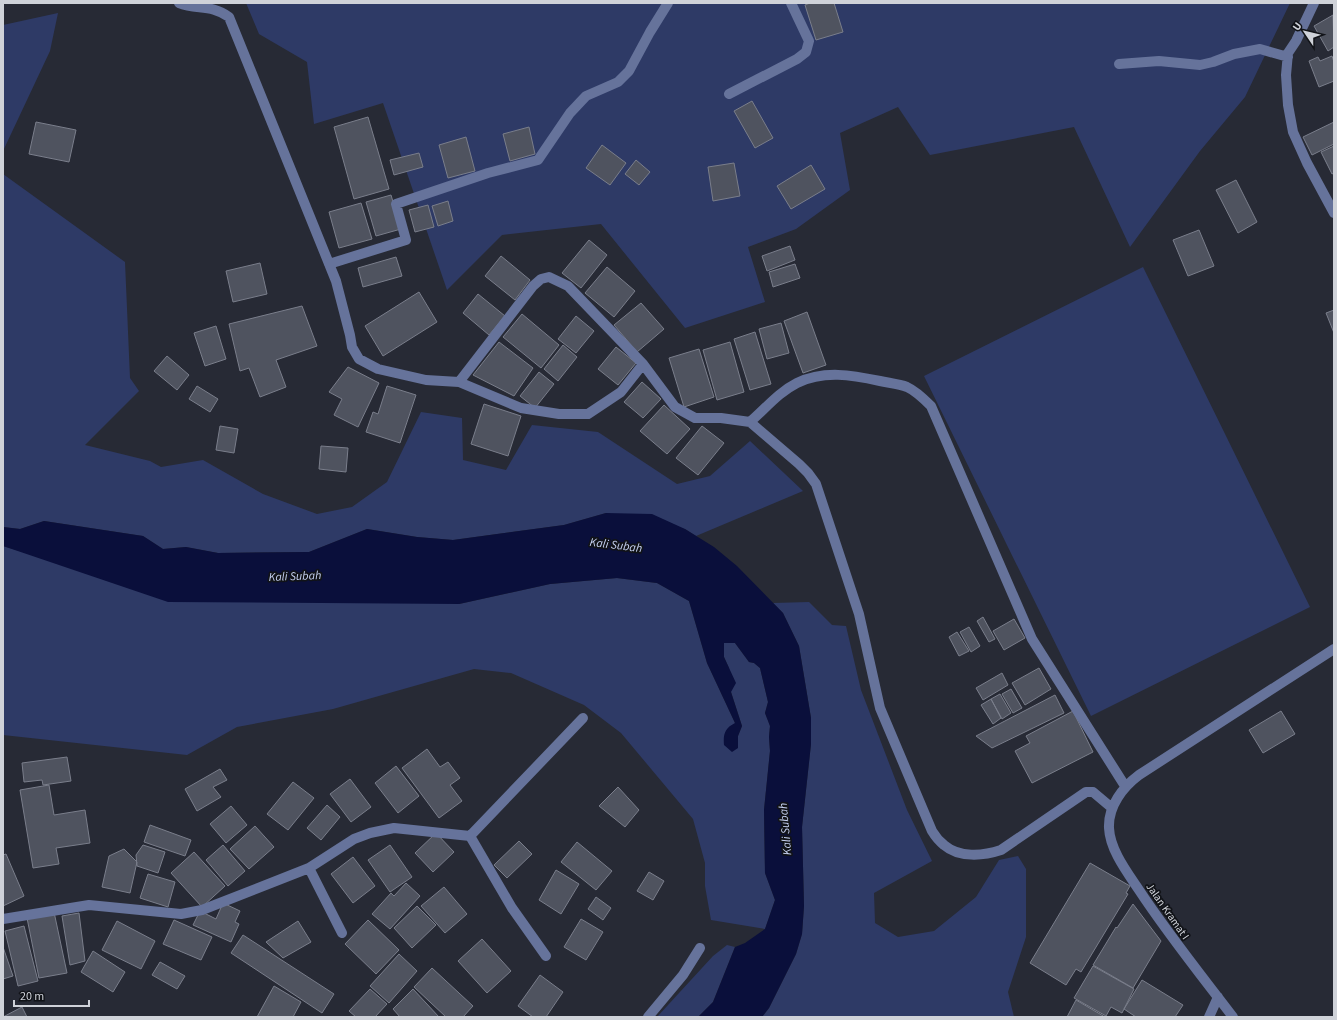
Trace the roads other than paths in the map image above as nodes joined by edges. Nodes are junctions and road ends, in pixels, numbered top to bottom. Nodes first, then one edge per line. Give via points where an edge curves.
1 (179, 3) edge
2 (668, 3) edge
3 (791, 3) edge
4 (1314, 3) edge
5 (1288, 57) junction
6 (1119, 64) dead end
7 (729, 94) dead end
8 (1334, 213) edge
9 (329, 264) junction
10 (643, 364) junction
11 (459, 382) junction
12 (750, 422) junction
13 (1334, 649) edge
14 (583, 718) dead end
15 (1125, 786) junction
16 (1112, 808) junction
17 (470, 836) junction
18 (309, 868) junction
19 (3, 919) edge
20 (342, 933) dead end
21 (700, 948) dead end
22 (546, 956) dead end
23 (1218, 997) junction
24 (648, 1017) edge
25 (1209, 1017) edge
26 (1233, 1017) edge

1 - 9 street via 209,7 229,17
2 - 9 street via 629,71 618,82 586,96 570,113 538,160 488,173 396,204 406,240
3 - 7 street via 809,41 806,52
4 - 5 street
5 - 6 street via 1260,49 1200,65 1159,61
5 - 8 street via 1286,75 1293,132
9 - 11 street via 336,281 352,347 359,359 378,370 426,380
10 - 11 street via 620,392 588,414 559,414 521,408
10 - 11 street via 568,286 549,277 541,279 533,286
10 - 12 street via 675,407 690,416
12 - 15 street via 781,392 822,374 851,375 907,387 922,396 931,406 1032,639
12 - 16 street via 799,464 816,484 859,614 880,708 932,831 944,845 966,854 988,854 1001,850 1086,792 1093,792
13 - 15 street
14 - 17 street
15 - 16 street
16 - 23 street, Jalan Kramat I via 1109,828 1115,849 1125,868 1163,928
17 - 18 street via 394,828 370,832 354,839
17 - 22 street via 512,908
18 - 19 street via 202,910 181,914 89,905
18 - 20 street
21 - 24 street via 683,975
23 - 25 street
23 - 26 street, Jalan Kramat I

